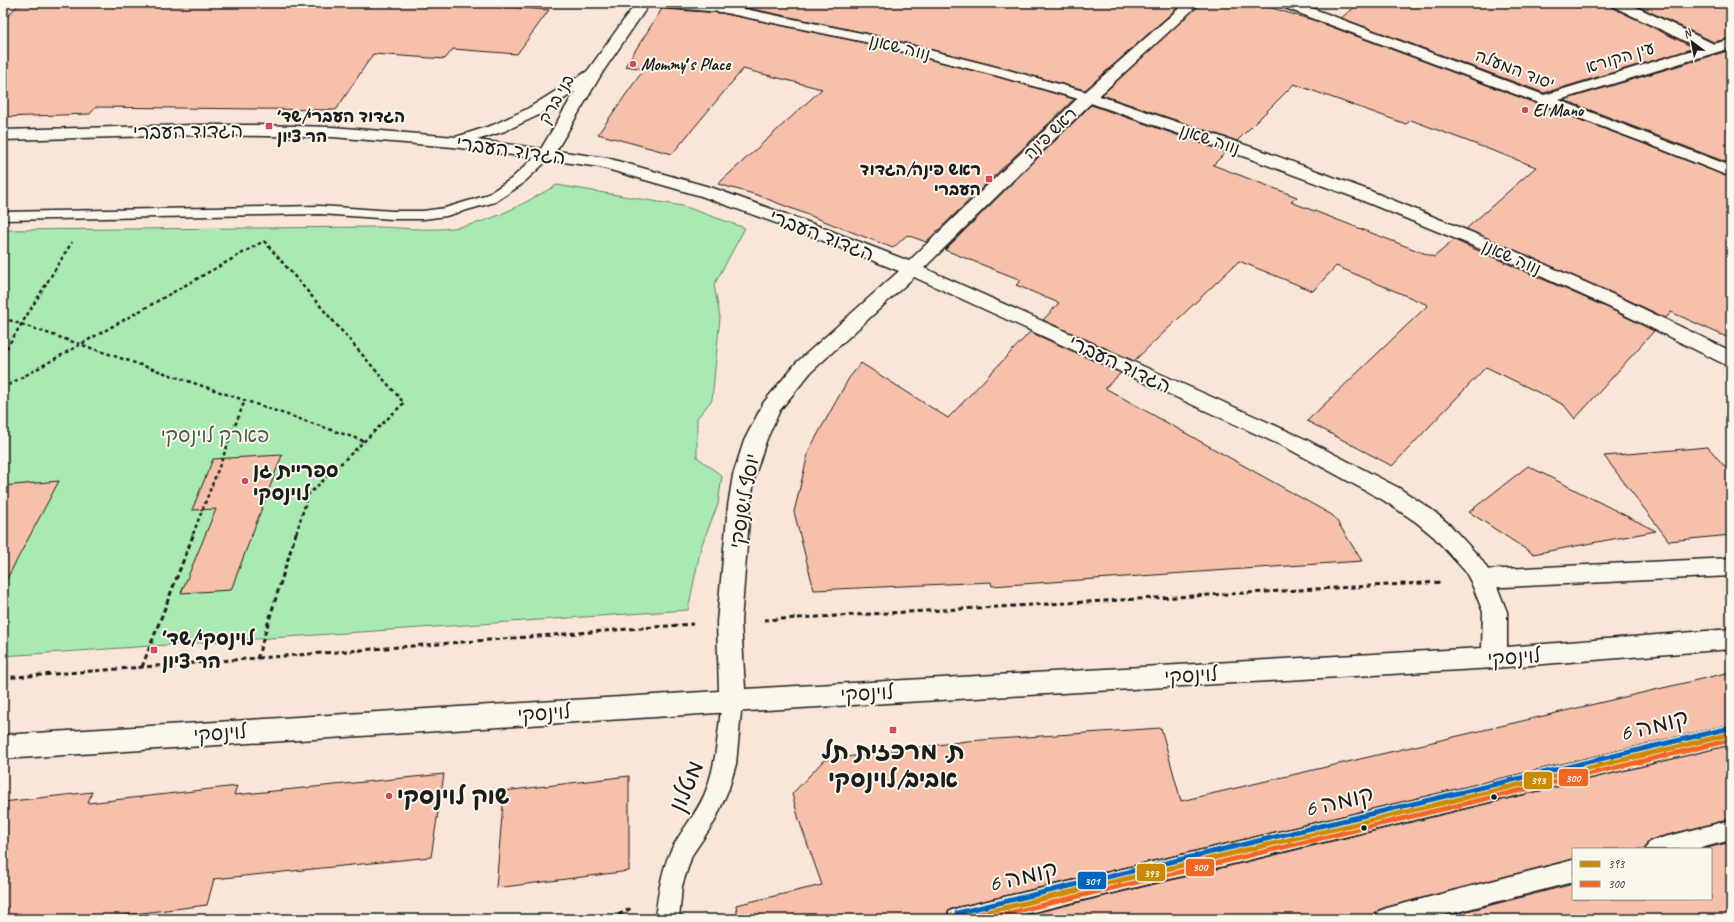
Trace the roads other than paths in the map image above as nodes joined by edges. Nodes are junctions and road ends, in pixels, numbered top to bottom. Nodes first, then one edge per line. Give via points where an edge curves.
1 (642, 3) edge
2 (662, 3) edge
3 (1193, 3) edge
4 (1285, 3) edge
5 (1617, 3) edge
6 (1731, 43) edge
7 (1711, 48) junction
8 (594, 73) junction
9 (1088, 97) junction
10 (1543, 100) junction
11 (3, 135) edge
12 (453, 142) junction
13 (546, 154) junction
14 (1731, 172) edge
15 (3, 216) edge
16 (912, 269) junction
17 (1731, 360) edge
18 (1731, 567) edge
19 (1482, 579) junction
20 (1731, 639) edge
21 (1494, 658) junction
22 (732, 701) junction
23 (1731, 734) edge
24 (3, 746) edge
25 (1731, 830) edge
26 (1661, 848) edge
27 (1572, 871) edge
28 (667, 919) edge
29 (958, 919) edge
30 (1387, 919) edge

1 - 8 street, בני ברק
2 - 9 street, נווה שאנן via 721,8 866,38
3 - 9 street, ראש פינה
4 - 10 street, יסוד המעלה
5 - 7 street
6 - 7 street, עין הקורא
7 - 10 street, עין הקורא
8 - 12 street via 533,112 499,128
8 - 13 street, בני ברק
9 - 16 street, ראש פינה
9 - 17 street, נווה שאנן via 1257,155 1369,197 1609,300
10 - 14 street, יסוד המעלה
11 - 12 street, הגדוד העברי via 256,130 332,132
12 - 13 street, הגדוד העברי
13 - 15 lane, בני ברק via 516,182 490,199 446,212 424,215 320,210
13 - 16 street, הגדוד העברי via 601,162 707,192
16 - 19 street, הגדוד העברי via 1295,443 1391,494 1442,531 1473,565
16 - 22 street, יוסף לישנסקי via 804,367 771,407 754,441 744,475 739,506 732,579 729,622
18 - 19 street
19 - 21 street, הגדוד העברי via 1495,612
20 - 21 street, לוינסקי
21 - 22 street, לוינסקי
22 - 24 street, לוינסקי
22 - 28 lane, מטלון via 725,764 718,788 707,814 682,852 671,886
23 - 29 lane, קומה 6
25 - 26 lane
27 - 30 lane

